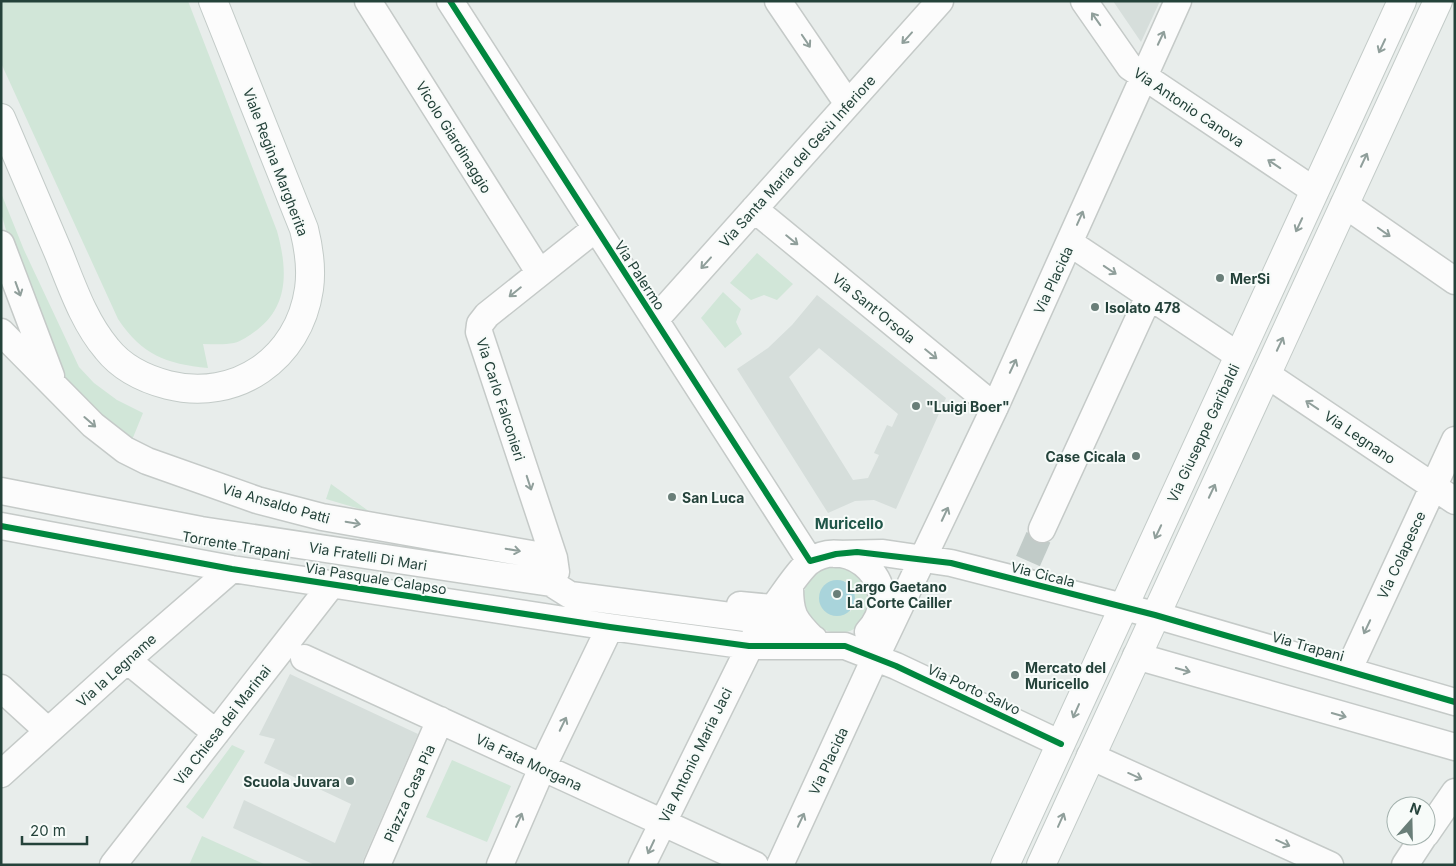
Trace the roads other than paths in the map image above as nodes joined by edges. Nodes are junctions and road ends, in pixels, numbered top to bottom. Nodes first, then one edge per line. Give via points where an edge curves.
1 (213, 1) edge
2 (368, 1) edge
3 (450, 1) edge
4 (778, 1) edge
5 (940, 1) edge
6 (1084, 1) edge
7 (1178, 1) edge
8 (1402, 1) edge
9 (1438, 1) edge
10 (1143, 77) junction
11 (848, 104) junction
12 (1, 118) edge
13 (1314, 191) junction
14 (1344, 204) junction
15 (754, 209) junction
16 (594, 229) junction
17 (1070, 242) junction
18 (1, 244) edge
19 (539, 272) junction
20 (1455, 281) edge
21 (1149, 296) junction
22 (655, 320) junction
23 (1, 332) edge
24 (1239, 356) junction
25 (1266, 374) junction
26 (55, 387) junction
27 (995, 407) junction
28 (1455, 440) edge
29 (1433, 486) junction
30 (1, 491) edge
31 (1455, 501) edge
32 (1, 502) edge
33 (1, 526) edge
34 (1042, 529) tunnel mouth
35 (836, 554) junction
36 (554, 558) junction
37 (924, 558) junction
38 (810, 561) junction
39 (232, 569) junction
40 (332, 584) junction
41 (790, 587) junction
42 (558, 588) junction
43 (1123, 606) junction
44 (881, 610) junction
45 (768, 615) junction
46 (1155, 615) junction
47 (610, 627) junction
48 (814, 639) junction
49 (749, 646) junction
50 (846, 646) junction
51 (1136, 656) junction
52 (304, 658) dead end
53 (876, 658) junction
54 (127, 660) junction
55 (1348, 671) junction
56 (1, 688) edge
57 (1455, 702) edge
58 (440, 720) junction
59 (48, 731) junction
60 (216, 733) junction
61 (1061, 744) junction
62 (1455, 748) edge
63 (1090, 756) junction
64 (542, 768) junction
65 (1, 774) edge
66 (1455, 792) edge
67 (1436, 819) edge
68 (662, 822) junction
69 (1417, 846) edge
70 (113, 865) edge
71 (377, 865) edge
72 (500, 865) edge
73 (642, 865) edge
74 (755, 865) edge
75 (780, 865) edge
76 (1005, 865) edge
77 (1041, 865) edge
78 (1330, 865) edge
79 (1404, 865) edge

1 - 12 main road, Viale Regina Margherita via 304,229 309,250 309,289 297,328 277,356 247,378 211,388 176,387 140,375 107,350 81,307
2 - 19 street, Vicolo Giardinaggio
3 - 16 street, Via Palermo
4 -> 11 street
5 -> 11 street, Via Santa Maria del Gesù Inferiore
10 -> 6 street, Via Antonio Canova via 1130,67
10 -> 7 street, Via Placida
8 -> 13 main road, Via Giuseppe Garibaldi
14 -> 9 main road
13 -> 10 street, Via Antonio Canova
17 -> 10 street, Via Placida
11 - 15 street, Via Santa Maria del Gesù Inferiore
13 -> 24 main road, Via Giuseppe Garibaldi
14 -> 20 street
25 -> 14 main road
15 -> 22 street, Via Santa Maria del Gesù Inferiore
15 -> 27 street, Via Sant'Orsola
16 - 19 street, Via Carlo Falconieri
16 - 22 street, Via Palermo
17 -> 21 street
27 -> 17 street, Via Placida
18 -> 26 street
19 -> 36 street, Via Carlo Falconieri via 487,315 480,324 479,332
21 - 24 street
21 - 34 street
22 - 38 street, Via Palermo
23 - 26 street, Via Ansaldo Patti
24 -> 43 main road, Via Giuseppe Garibaldi
29 -> 25 street, Via Legnano
46 -> 25 main road
26 -> 36 street, Via Ansaldo Patti via 93,425 126,450 183,475 322,518
37 -> 27 street, Via Placida
28 - 29 street, Via Colapesce
29 - 31 street, Via Legnano
29 -> 55 street, Via Colapesce
30 - 42 street, Via Fratelli Di Mari via 201,530 551,583
32 - 42 street, Torrente Trapani via 381,570 552,593
33 - 39 street, Via Pasquale Calapso
35 - 37 street, Via Cicala via 866,552
35 - 38 street
35 - 44 street via 860,561 872,572 882,594
36 - 42 street, Via Carlo Falconieri
37 - 43 street, Via Cicala via 1023,571
37 - 53 street, Via Placida
38 - 41 street
39 - 40 street, Via Pasquale Calapso
39 - 54 street, Via la Legname
40 - 47 street, Via Pasquale Calapso
40 - 60 street, Via Chiesa dei Marinai
41 - 45 street
41 - 48 street via 790,609 798,625
42 - 45 street, Via Fratelli Di Mari via 570,595
43 - 46 street, Via Cicala
43 - 51 main road
43 -> 61 main road, Via Giuseppe Garibaldi
44 - 50 street via 866,634
44 - 53 street
45 - 48 street, Via Fratelli Di Mari
45 - 49 street, Via Antonio Maria Jaci
46 - 51 main road
46 - 55 street, Via Trapani
47 - 49 street, Via Pasquale Calapso
64 -> 47 street
48 - 50 street
49 - 50 street, Via Pasquale Calapso
49 - 68 street, Via Antonio Maria Jaci
50 - 53 street, Via Porto Salvo
51 -> 62 street
51 - 63 main road
52 - 58 street, Via Fata Morgana
53 - 61 street, Via Porto Salvo
75 -> 53 street, Via Placida
54 - 59 street, Via la Legname
54 - 60 street
55 - 57 street, Via Trapani
56 - 59 street
58 - 64 street, Via Fata Morgana
58 - 71 street, Piazza Casa Pia
59 - 65 street, Via la Legname
60 - 70 street, Via Chiesa dei Marinai
61 - 76 main road, Via Giuseppe Garibaldi
77 -> 63 main road
63 -> 78 street
64 - 68 street, Via Fata Morgana
72 -> 64 street
66 - 67 street
68 -> 73 street, Via Antonio Maria Jaci
68 - 74 street, Via Fata Morgana
69 - 79 street

